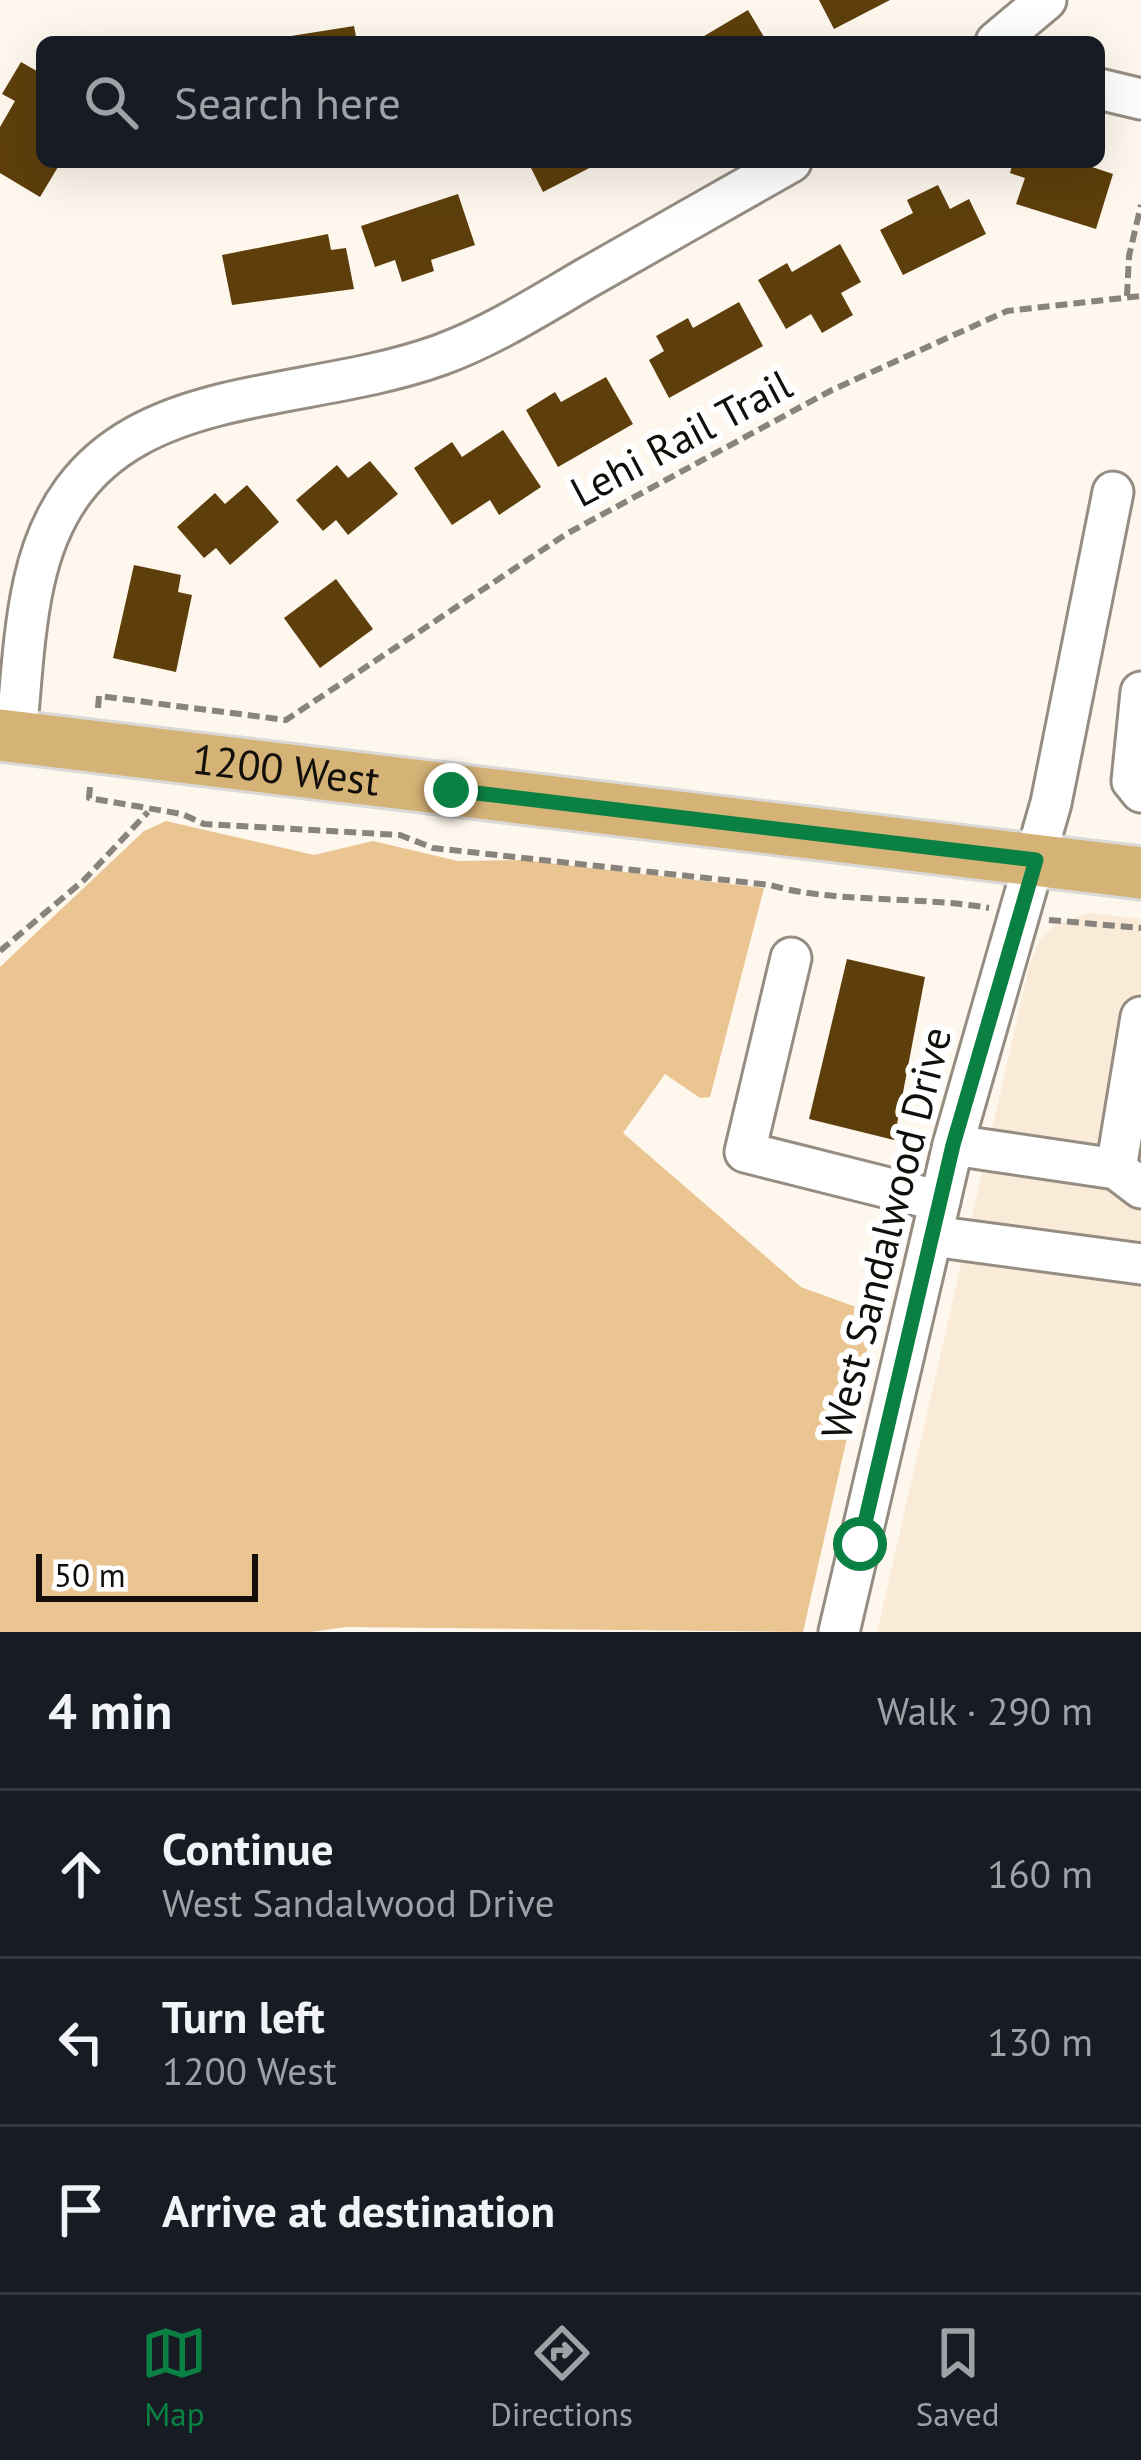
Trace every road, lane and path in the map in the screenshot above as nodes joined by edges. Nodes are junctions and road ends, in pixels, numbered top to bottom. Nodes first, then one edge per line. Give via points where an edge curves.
1 (1105, 90) edge
2 (1141, 99) edge
3 (780, 168) edge
4 (1141, 205) edge
5 (1127, 296) junction
6 (1141, 296) edge
7 (1113, 492) dead end
8 (1141, 692) edge
9 (99, 696) dead end
10 (8, 735) edge
11 (1141, 792) edge
12 (89, 798) dead end
13 (148, 812) junction
14 (1036, 860) junction
15 (1141, 873) edge
16 (946, 900) dead end
17 (1079, 925) dead end
18 (1141, 928) edge
19 (0, 951) edge
20 (791, 958) dead end
21 (1137, 1055) edge
22 (1132, 1127) edge
23 (953, 1145) junction
24 (1129, 1179) edge
25 (936, 1218) junction
26 (1141, 1264) edge
27 (839, 1632) edge

1 - 2 street
3 - 10 street via 440,355 206,408 112,447 80,478 52,524
4 - 5 path
5 - 6 path, Lehi Rail Trail
5 - 9 path, Lehi Rail Trail via 1007,311 832,390 568,533 286,720
7 - 14 street, West Sandalwood Drive
8 - 11 street via 1132,781
10 - 14 main road, 1200 West
12 - 13 path
13 - 16 path via 239,827 400,835 433,848 796,893
13 - 19 path
14 - 15 main road, 1200 West
14 - 23 street, West Sandalwood Drive
17 - 18 path
20 - 25 street via 745,1152
21 - 22 street
22 - 24 street
23 - 24 street
23 - 25 street, West Sandalwood Drive
25 - 26 street
25 - 27 street, West Sandalwood Drive

